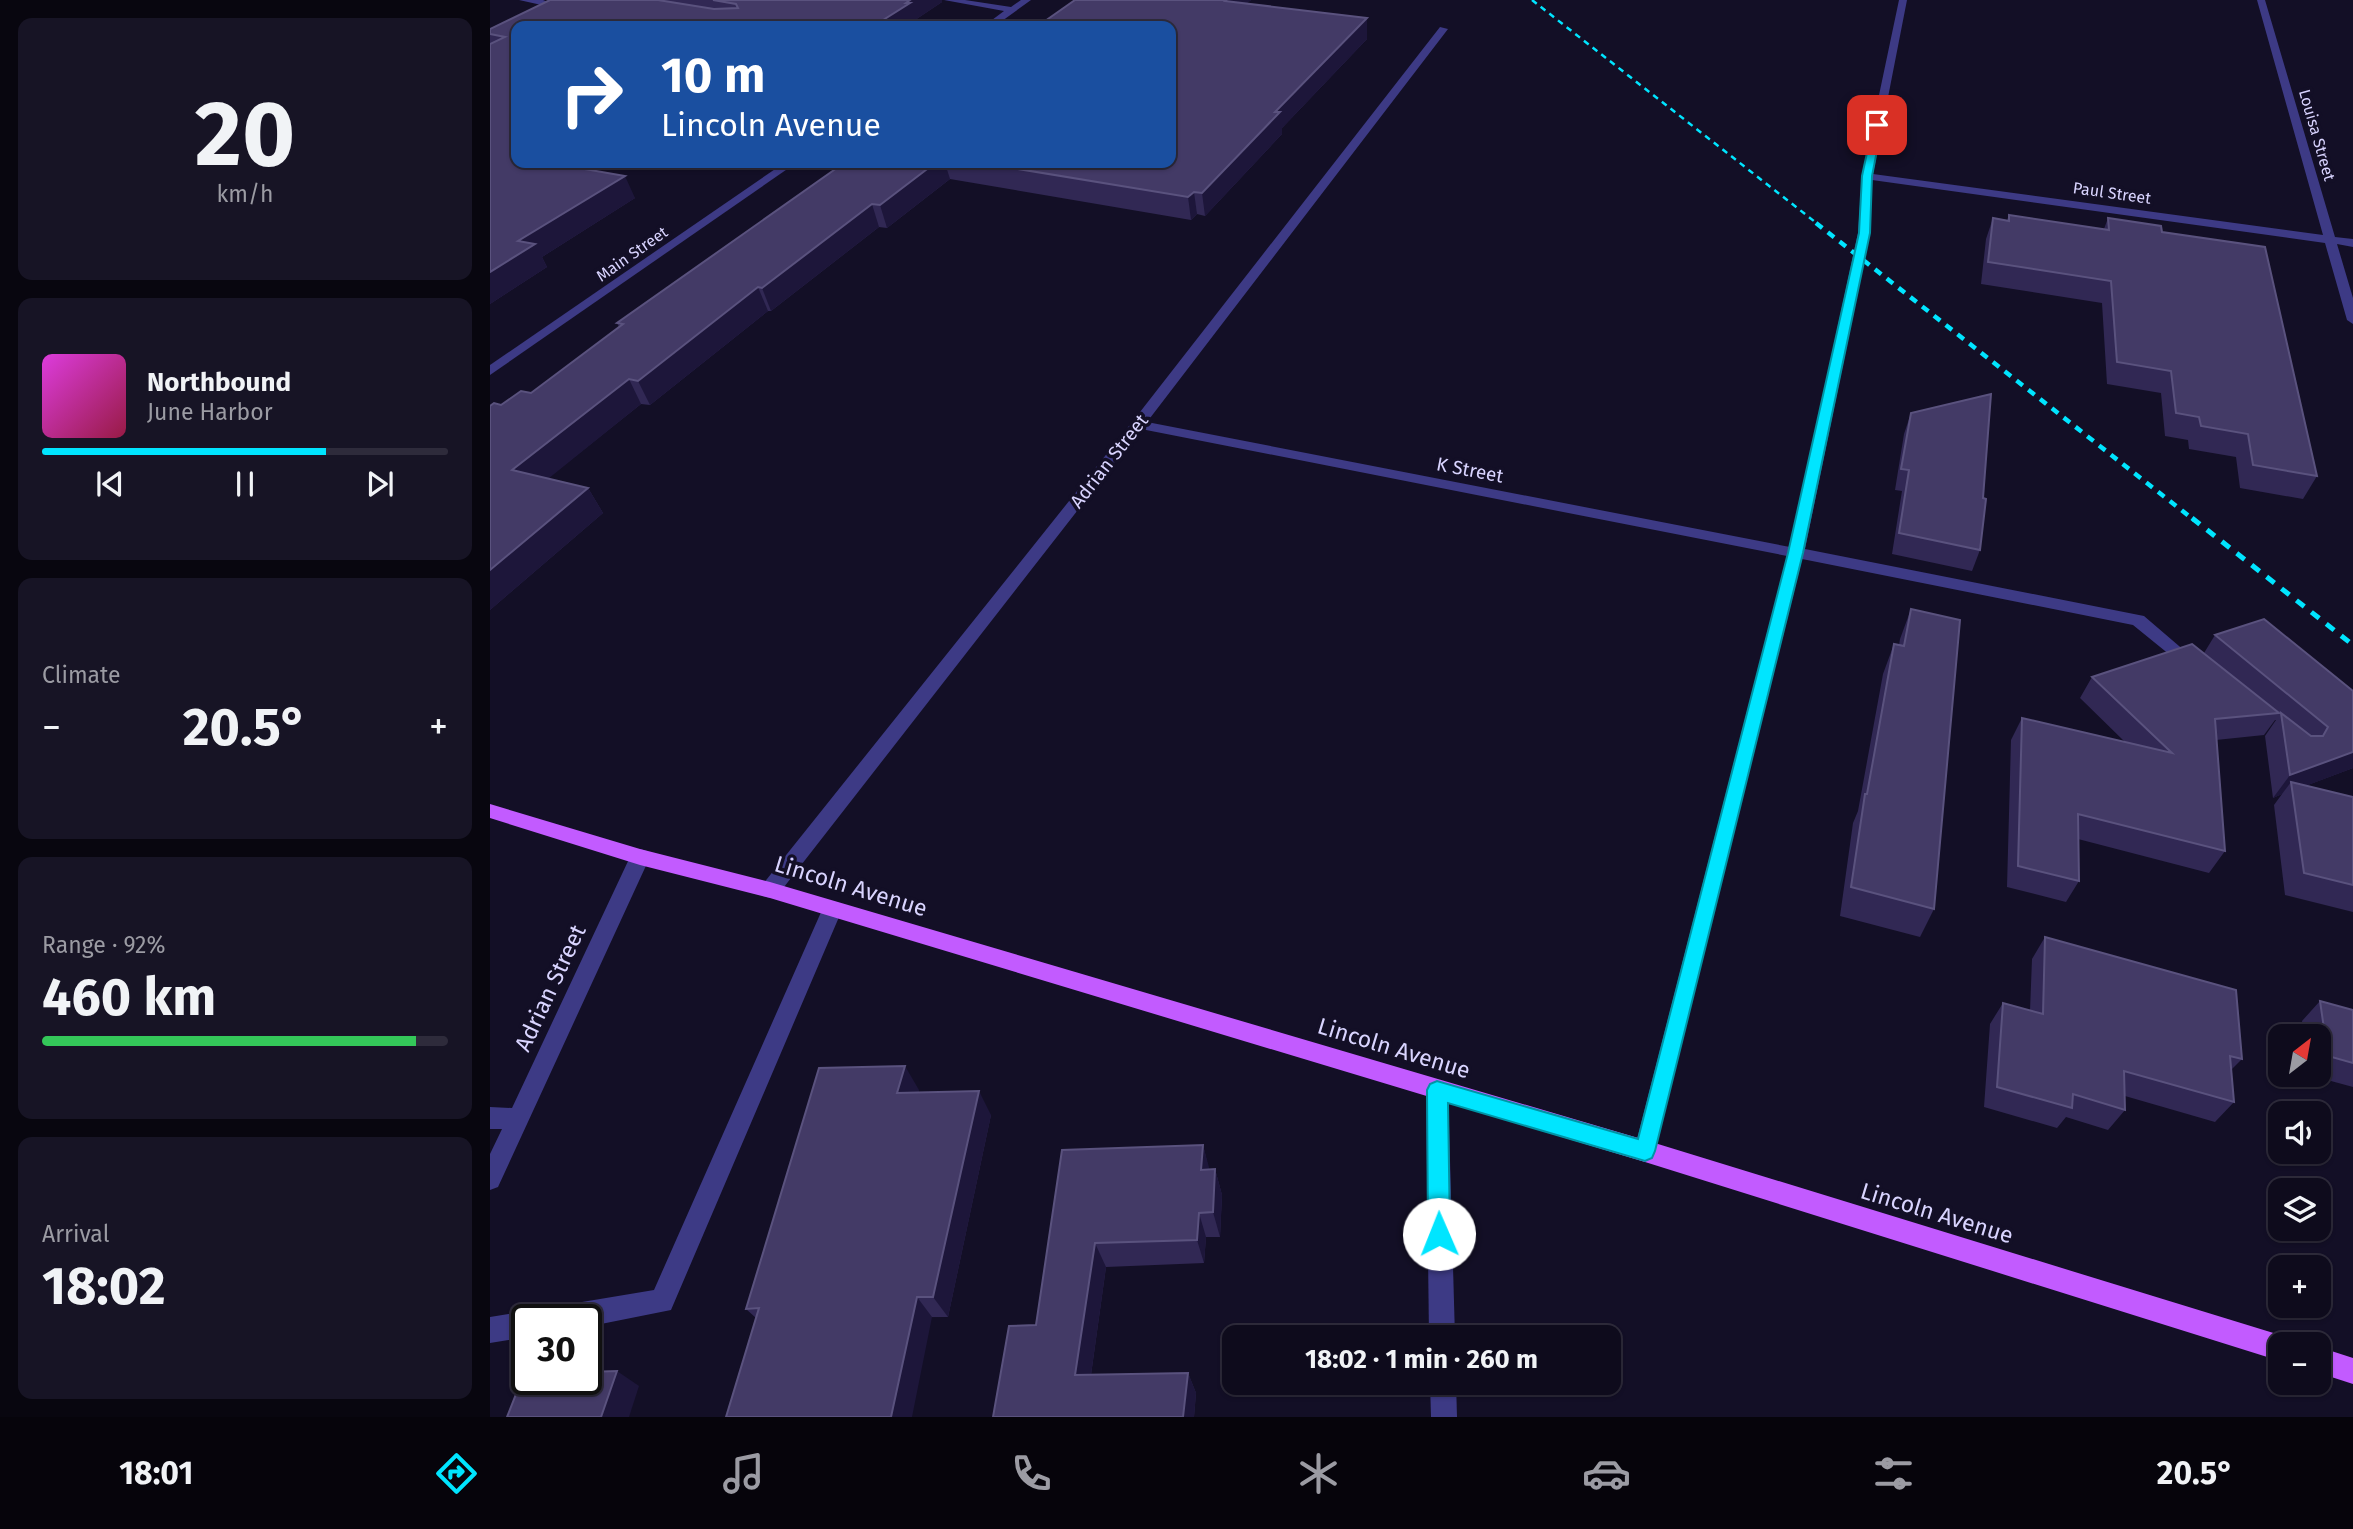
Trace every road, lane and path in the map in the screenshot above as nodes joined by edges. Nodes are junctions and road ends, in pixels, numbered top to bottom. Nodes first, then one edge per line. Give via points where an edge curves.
1 (523, 0) edge
2 (948, 0) edge
3 (1027, 0) edge
4 (1903, 0) edge
5 (2261, 0) edge
6 (549, 2) edge
7 (1012, 10) junction
8 (523, 14) edge
9 (996, 21) edge
10 (1443, 29) dead end
11 (784, 168) edge
12 (1867, 176) junction
13 (2331, 240) junction
14 (2353, 243) edge
15 (2353, 320) edge
16 (490, 371) edge
17 (1138, 424) junction
18 (1796, 553) junction
19 (2203, 672) edge
20 (490, 811) edge
21 (640, 857) junction
22 (770, 890) junction
23 (832, 910) junction
24 (1437, 1090) junction
25 (490, 1118) edge
26 (518, 1119) junction
27 (1645, 1151) junction
28 (490, 1179) edge
29 (602, 1311) edge
30 (1442, 1325) edge
31 (511, 1327) edge
32 (490, 1330) edge
33 (2268, 1344) edge
34 (2331, 1364) edge
35 (2353, 1371) edge
36 (1443, 1395) edge
37 (1444, 1417) edge

1 - 6 street
2 - 7 street
3 - 7 street
4 - 12 street
5 - 13 street, Louisa Street
6 - 8 street
7 - 9 street
10 - 17 street, Adrian Street
11 - 16 street, Main Street
12 - 13 street, Paul Street
12 - 18 street via 1864,233
13 - 14 street, Paul Street
13 - 15 street, Louisa Street
17 - 18 street, K Street
17 - 22 street, Adrian Street
18 - 19 street, K Street via 2138,620
18 - 27 street
20 - 21 main road, Lincoln Avenue
21 - 22 main road, Lincoln Avenue
21 - 26 street, Adrian Street
22 - 23 main road, Lincoln Avenue
23 - 24 main road, Lincoln Avenue
23 - 29 street via 662,1301
24 - 27 main road, Lincoln Avenue
24 - 30 street
25 - 26 street
26 - 28 street, Adrian Street
27 - 33 main road, Lincoln Avenue
31 - 32 street
34 - 35 main road
36 - 37 street

